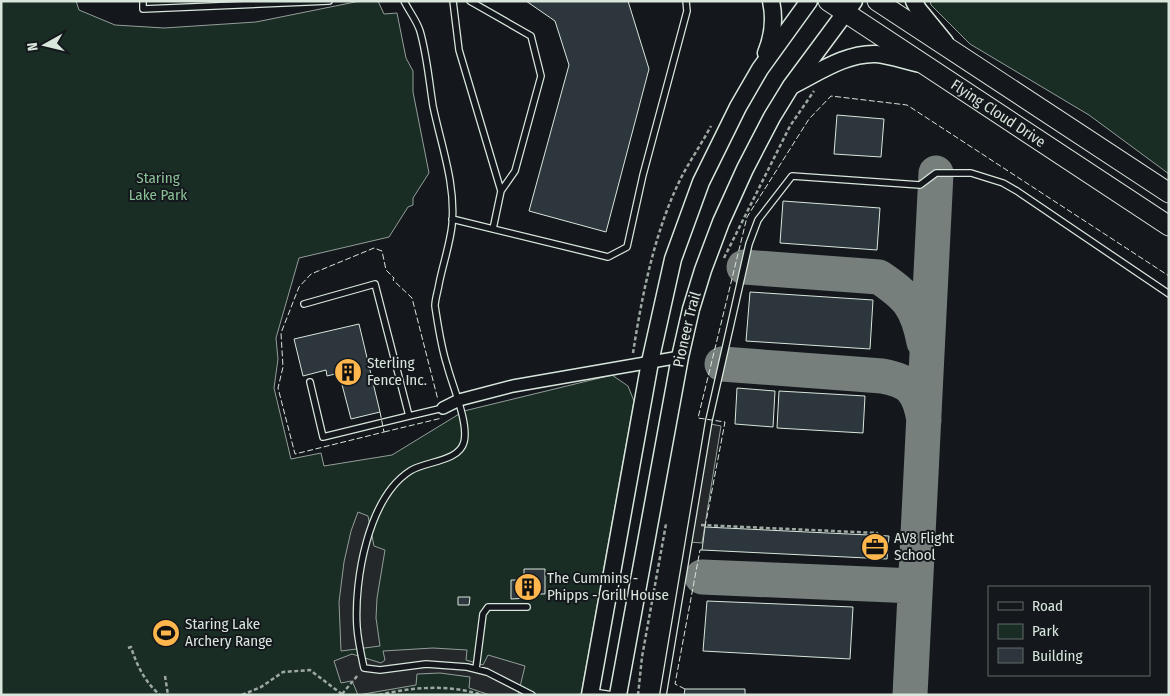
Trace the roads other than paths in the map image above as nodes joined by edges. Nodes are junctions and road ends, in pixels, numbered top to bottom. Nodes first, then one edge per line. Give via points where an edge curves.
1 (143, 1) edge
2 (330, 1) edge
3 (404, 1) edge
4 (452, 1) edge
5 (470, 1) edge
6 (686, 1) edge
7 (771, 1) edge
8 (809, 1) edge
9 (828, 1) edge
10 (877, 1) edge
11 (914, 1) edge
12 (302, 2) edge
13 (177, 4) edge
14 (850, 7) edge
15 (949, 48) junction
16 (921, 64) junction
17 (760, 69) junction
18 (791, 86) junction
19 (501, 191) junction
20 (1169, 194) edge
21 (452, 219) junction
22 (1169, 226) edge
23 (494, 229) junction
24 (1169, 294) edge
25 (304, 304) dead end
26 (680, 357) junction
27 (650, 362) junction
28 (310, 382) dead end
29 (459, 400) junction
30 (443, 408) joint
31 (409, 416) junction
32 (527, 607) dead end
33 (476, 669) junction
34 (591, 693) edge
35 (532, 695) edge
36 (613, 695) edge
37 (618, 695) edge
38 (663, 695) edge

1 - 13 lane via 143,9
2 - 12 lane
3 - 21 lane via 420,30 451,181
4 - 19 lane via 459,50
5 - 19 lane via 531,36 541,76 516,171
6 - 23 lane via 687,11 627,247 608,257
7 - 17 main road via 773,36
8 - 17 main road, Pioneer Trail
9 - 14 main road, Flying Cloud Drive
10 - 15 main road, Flying Cloud Drive
11 - 15 main road
12 - 13 lane
14 - 16 main road, Flying Cloud Drive
14 - 18 main road, Pioneer Trail
15 - 20 main road, Flying Cloud Drive
16 - 18 main road via 876,54 861,55 834,64
16 - 22 main road, Flying Cloud Drive
17 - 27 main road, Pioneer Trail via 734,115 688,215 673,259
18 - 26 main road, Pioneer Trail via 745,169 721,222 700,278
19 - 23 lane
21 - 23 lane
21 - 29 lane via 435,304 446,364
24 - 38 lane via 1017,191 986,177 971,173 936,173 920,185 792,176 758,220 749,244 709,420
25 - 31 lane via 375,284
26 - 27 street
26 - 37 main road, Pioneer Trail
27 - 29 street via 513,386
27 - 34 main road, Pioneer Trail
28 - 31 lane via 323,437
29 - 30 street
29 - 33 lane via 464,428 464,442 459,451 446,459 422,464 401,477 385,498 374,521 364,551 357,626 364,668 380,670 426,664
30 - 31 lane
32 - 33 lane via 488,607 483,614
33 - 35 lane
34 - 36 lane

